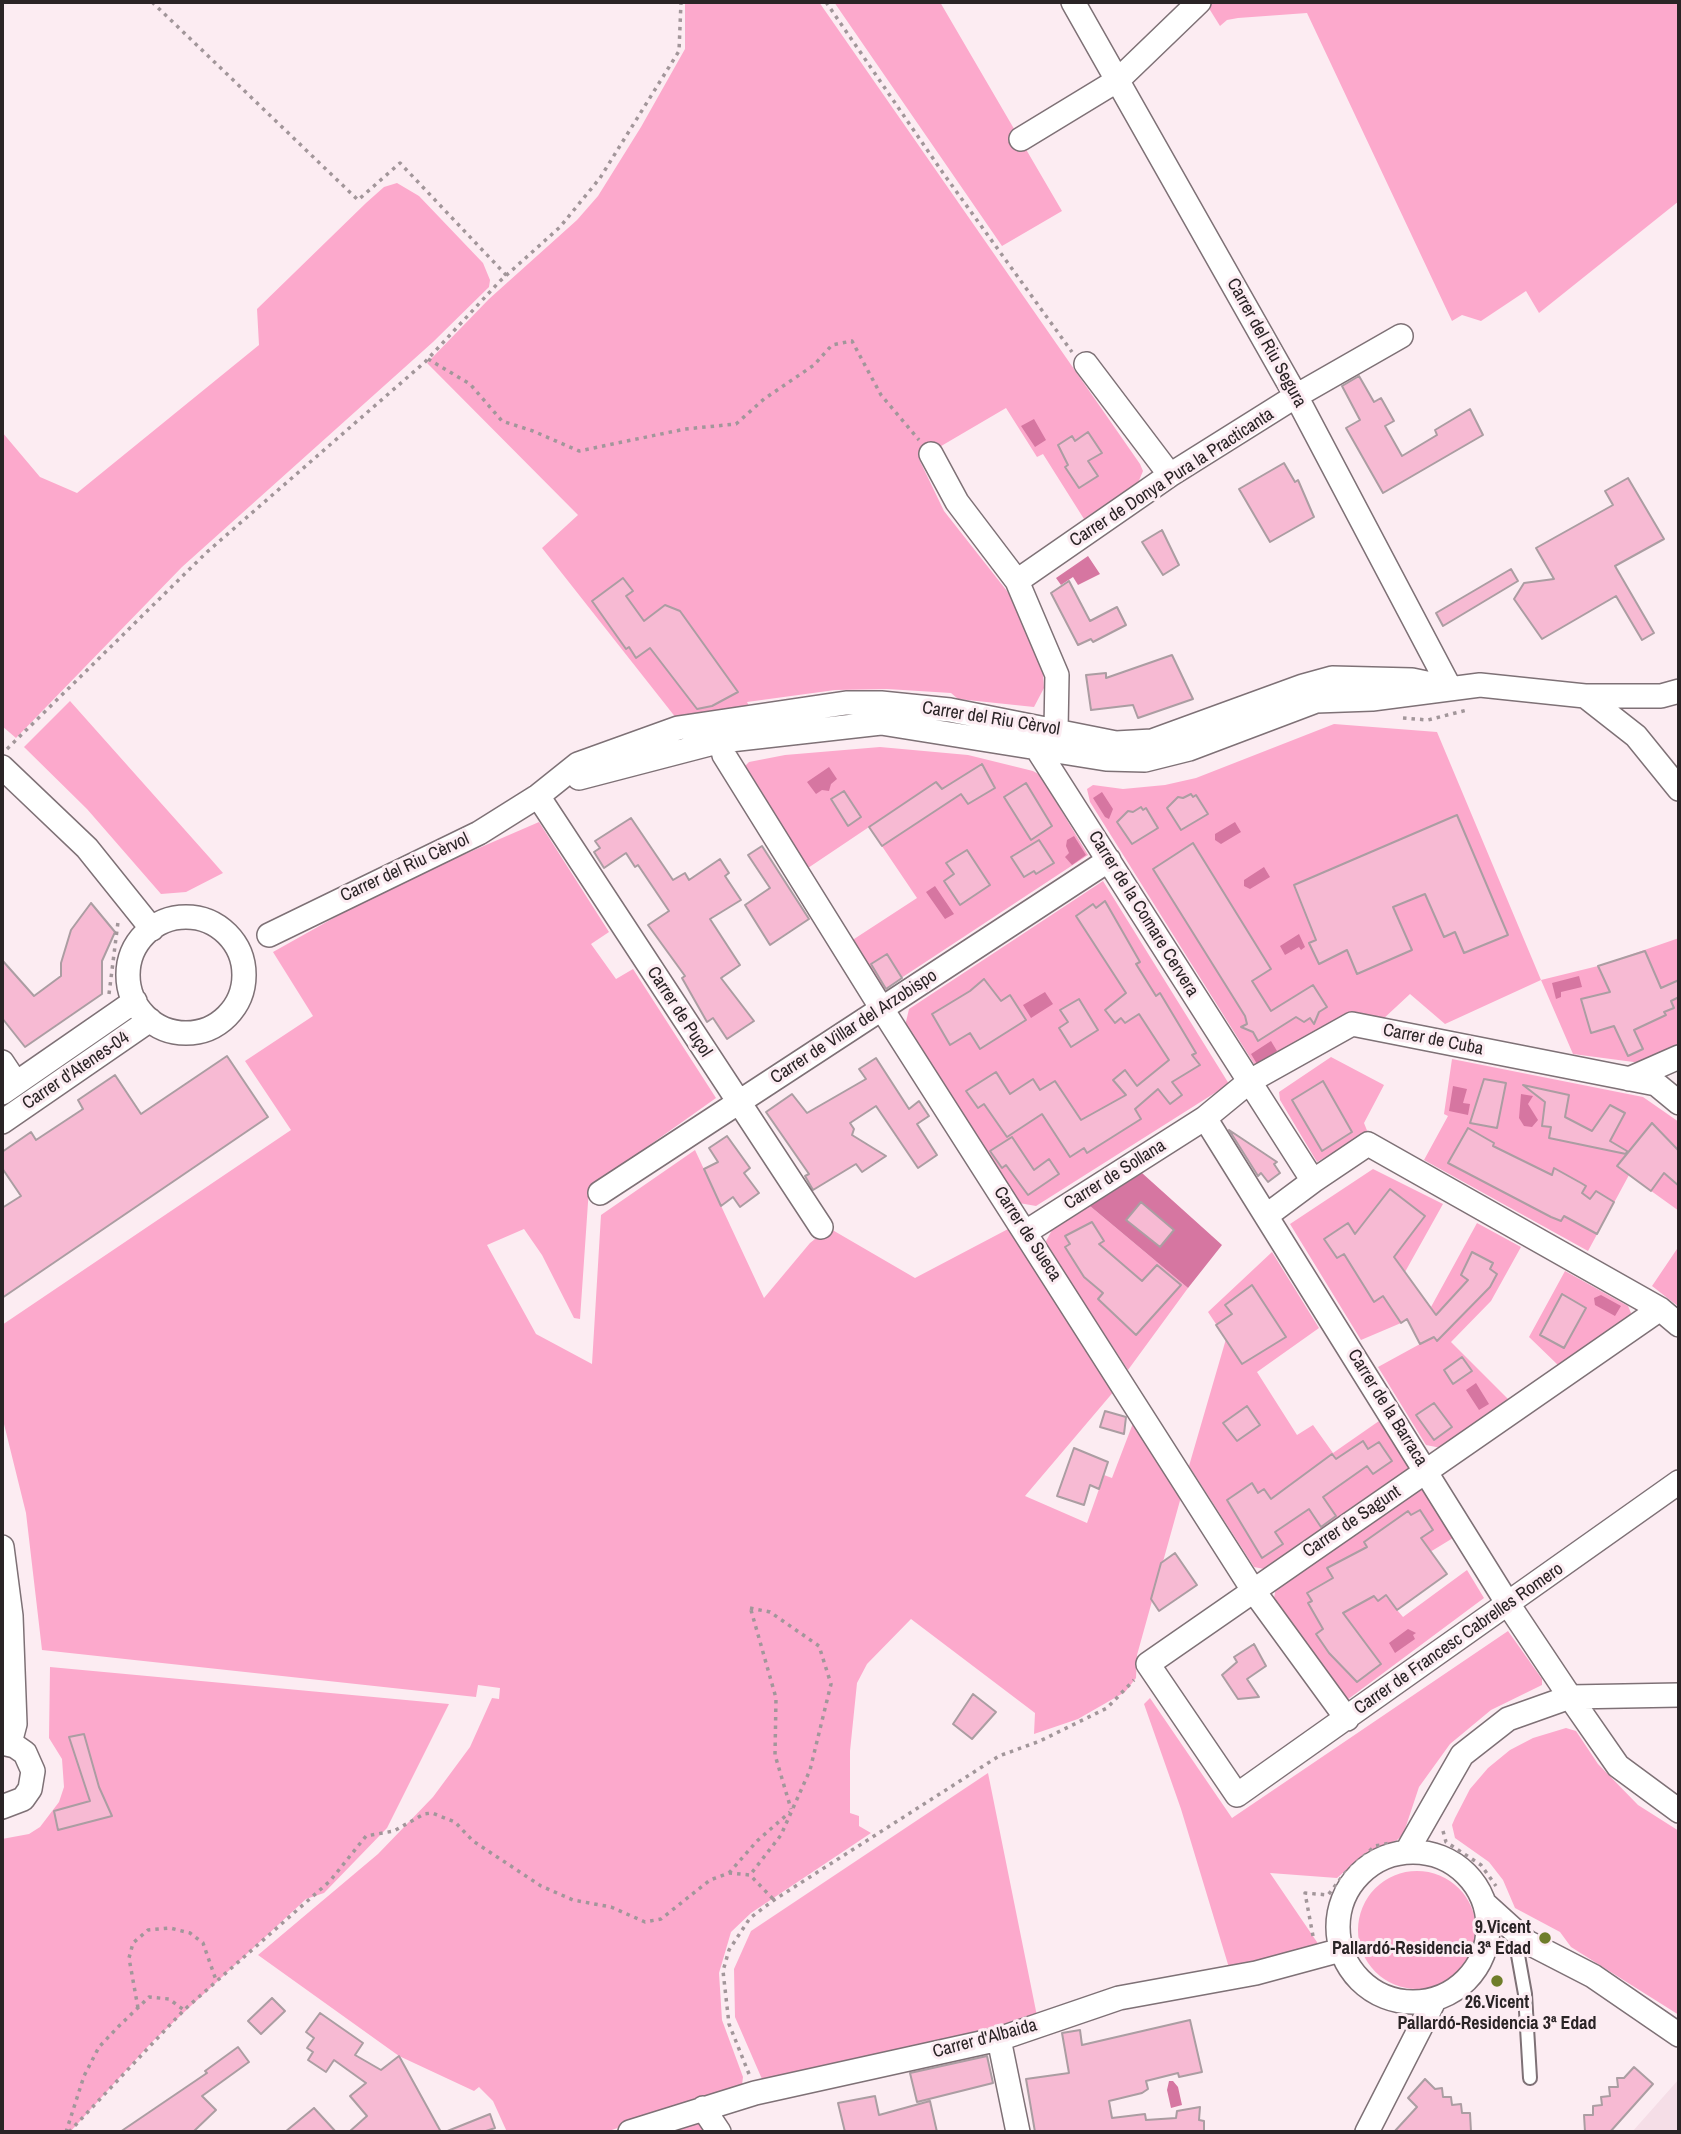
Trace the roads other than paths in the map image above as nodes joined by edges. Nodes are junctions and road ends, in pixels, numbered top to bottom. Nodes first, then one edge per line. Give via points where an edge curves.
1 (1073, 2) edge
2 (1199, 2) edge
3 (1118, 80) junction
4 (1021, 139) dead end
5 (1401, 336) dead end
6 (1086, 364) road end
7 (1296, 396) junction
8 (931, 454) road end
9 (1170, 475) junction
10 (1017, 581) junction
11 (1450, 688) junction
12 (1679, 691) edge
13 (1585, 696) junction
14 (1056, 730) junction
15 (721, 741) junction
16 (1037, 747) junction
17 (8, 758) edge
18 (1679, 789) edge
19 (538, 796) junction
20 (1109, 860) junction
21 (152, 929) junction
22 (269, 935) junction
23 (233, 939) junction
24 (244, 964) junction
25 (135, 1002) junction
26 (882, 1009) junction
27 (150, 1020) junction
28 (1679, 1057) edge
29 (2, 1062) edge
30 (1629, 1079) junction
31 (1250, 1081) junction
32 (9, 1088) edge
33 (739, 1102) junction
34 (1679, 1103) edge
35 (1205, 1118) junction
36 (2, 1122) edge
37 (1313, 1181) junction
38 (600, 1193) dead end
39 (1266, 1216) junction
40 (821, 1227) dead end
41 (1026, 1232) junction
42 (1660, 1309) junction
43 (1679, 1325) edge
44 (1427, 1471) junction
45 (1679, 1482) edge
46 (2, 1548) edge
47 (1253, 1590) junction
48 (1508, 1604) junction
49 (1679, 1695) edge
50 (1570, 1697) junction
51 (1347, 1719) junction
52 (6, 1743) edge
53 (1237, 1795) joint
54 (2, 1807) edge
55 (1427, 1811) junction
56 (1679, 1811) edge
57 (1407, 1852) junction
58 (1436, 1855) junction
59 (1485, 1905) junction
60 (1521, 1943) junction
61 (1341, 1950) junction
62 (1485, 1950) junction
63 (1435, 2000) junction
64 (1679, 2035) edge
65 (999, 2039) junction
66 (1530, 2078) dead end
67 (703, 2108) junction
68 (630, 2132) edge
69 (719, 2132) edge
70 (1018, 2132) edge
71 (1367, 2132) edge

1 - 3 street, Carrer del Riu Segura
2 - 3 street
3 - 4 street
3 - 7 street, Carrer del Riu Segura
5 - 7 street, Carrer de Donya Pura la Practicanta
6 - 9 street
7 - 9 street, Carrer de Donya Pura la Practicanta
7 - 11 street, Carrer del Riu Segura
8 - 10 street via 957,502
9 - 10 street, Carrer de Donya Pura la Practicanta
10 - 14 street via 1057,675
11 - 13 street, Carrer del Riu Cèrvol via 1480,685
11 - 14 street, Carrer del Riu Cèrvol via 1412,680 1332,678 1152,741 1116,743
11 - 16 street, Carrer del Riu Cèrvol via 1316,701 1189,749 1145,760 1106,759
12 - 13 street, Carrer del Riu Cèrvol via 1661,696
13 - 18 street via 1636,736
14 - 19 street, Carrer del Riu Cèrvol via 950,710 846,703 678,727 578,764
15 - 16 street, Carrer del Riu Cèrvol via 881,723
15 - 19 street, Carrer del Riu Cèrvol via 592,773
15 - 26 street, Carrer de Sueca via 724,755
16 - 20 street, Carrer de la Comare Cervera
17 - 21 street
19 - 22 street, Carrer del Riu Cèrvol via 479,833
19 - 33 street, Carrer de Puçol
20 - 26 street, Carrer de Villar del Arzobispo
20 - 31 street, Carrer de la Comare Cervera
21 - 23 street via 181,916 194,917 217,925
21 - 25 street via 139,941 130,961
22 - 23 street, Carrer del Riu Cèrvol
22 - 24 street, Carrer del Riu Cèrvol
23 - 24 street
24 - 27 street via 237,1004 222,1021 199,1031 180,1032
25 - 27 street
25 - 32 street, Carrer d'Atenes-04
26 - 33 street, Carrer de Villar del Arzobispo
26 - 41 street, Carrer de Sueca
27 - 36 street, Carrer d'Atenes-04
28 - 30 street
29 - 32 street
30 - 31 street, Carrer de Cuba via 1352,1024
30 - 34 street, Carrer de Cuba via 1656,1084
31 - 35 street, Carrer de Cuba
31 - 37 street, Carrer de la Comare Cervera
33 - 38 street, Carrer de Villar del Arzobispo
33 - 40 street, Carrer de Puçol
35 - 39 street, Carrer de la Barraca
35 - 41 street, Carrer de Sollana
37 - 39 street
37 - 42 street via 1368,1144
39 - 44 street, Carrer de la Barraca
41 - 47 street, Carrer de Sueca
42 - 43 street
42 - 44 street, Carrer de Sagunt
44 - 47 street, Carrer de Sagunt
44 - 48 street, Carrer de la Barraca
45 - 48 street, Carrer de Francesc Cabrelles Romero
46 - 52 street via 11,1616 15,1724
47 - 51 street, Carrer de Sueca
47 - 53 street, Carrer de Sagunt via 1148,1664
48 - 50 street, Carrer de la Barraca
48 - 51 street, Carrer de Francesc Cabrelles Romero
49 - 50 street
50 - 55 street via 1508,1719 1462,1755
50 - 56 street, Carrer de la Barraca via 1618,1766
51 - 53 street, Carrer de Francesc Cabrelles Romero
52 - 54 street via 29,1760 32,1781 23,1799
55 - 57 street
55 - 58 street
57 - 58 street
57 - 61 street via 1384,1857 1364,1869 1349,1886 1337,1931
58 - 59 street via 1457,1866 1474,1883
59 - 60 street
59 - 62 street
60 - 62 street
60 - 64 street via 1593,1976
60 - 66 lane
61 - 63 street via 1350,1969 1383,1996 1404,2002
61 - 65 street, Carrer d'Albaida via 1256,1973 1119,1998
62 - 63 street via 1462,1984
63 - 71 street
65 - 67 street, Carrer d'Albaida
65 - 70 street
67 - 68 street, Carrer d'Albaida
67 - 69 street

